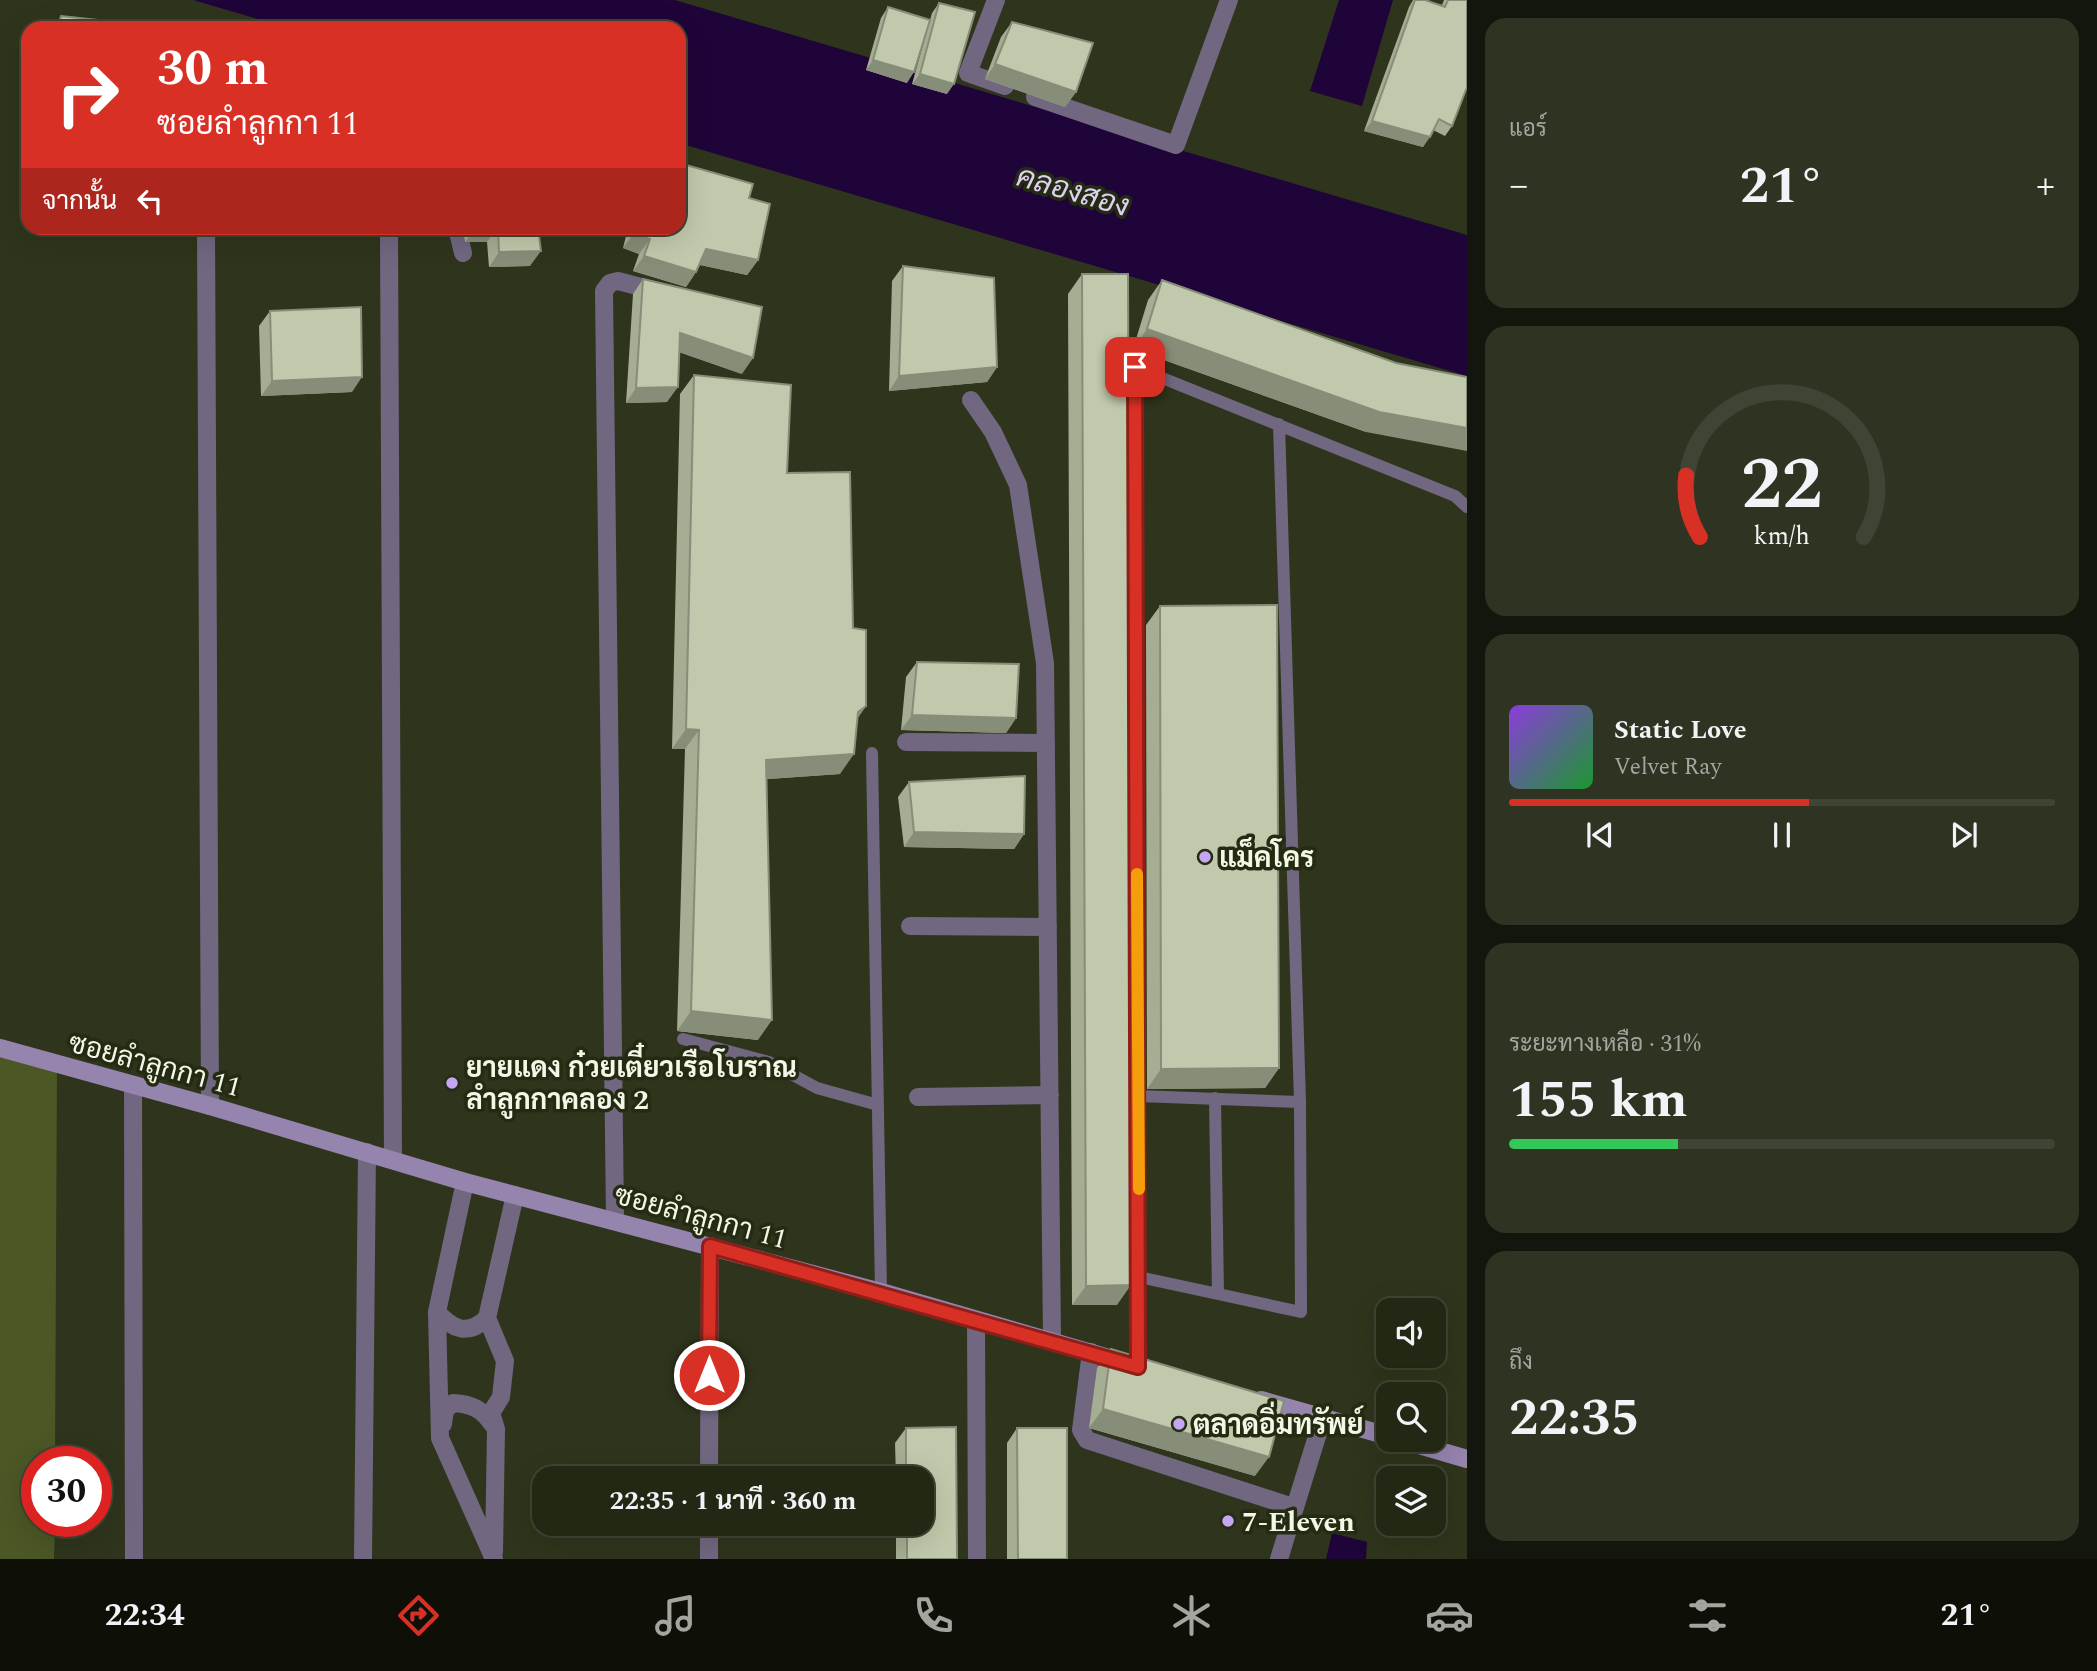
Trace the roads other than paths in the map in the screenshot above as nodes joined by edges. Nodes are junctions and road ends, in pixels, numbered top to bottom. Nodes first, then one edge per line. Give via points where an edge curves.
1 (996, 0) edge
2 (1228, 0) edge
3 (206, 235) edge
4 (389, 235) edge
5 (459, 235) edge
6 (463, 253) dead end
7 (668, 294) edge
8 (971, 400) dead end
9 (1279, 424) junction
10 (1467, 507) edge
11 (906, 742) dead end
12 (1046, 743) junction
13 (872, 754) dead end
14 (910, 926) dead end
15 (1048, 927) junction
16 (683, 1039) dead end
17 (0, 1048) edge
18 (133, 1085) junction
19 (1050, 1095) junction
20 (1139, 1096) junction
21 (918, 1097) dead end
22 (1215, 1098) junction
23 (1300, 1102) junction
24 (210, 1105) junction
25 (878, 1105) junction
26 (367, 1152) junction
27 (393, 1160) junction
28 (465, 1182) junction
29 (515, 1195) junction
30 (615, 1219) junction
31 (710, 1246) junction
32 (1139, 1277) junction
33 (881, 1292) junction
34 (1218, 1294) junction
35 (437, 1312) junction
36 (487, 1318) junction
37 (976, 1320) junction
38 (1052, 1340) junction
39 (1091, 1353) junction
40 (1145, 1368) joint
41 (1244, 1396) edge
42 (1323, 1417) junction
43 (496, 1430) junction
44 (1376, 1432) edge
45 (440, 1438) junction
46 (1443, 1452) edge
47 (1467, 1459) edge
48 (709, 1466) edge
49 (1293, 1507) junction
50 (709, 1536) edge
51 (134, 1559) edge
52 (363, 1559) edge
53 (494, 1559) edge
54 (709, 1559) edge
55 (977, 1559) edge
56 (1279, 1559) edge

1 - 2 street via 968,73 1176,145
3 - 24 street
4 - 27 street
5 - 6 street
7 - 30 street via 618,281 604,291
8 - 12 street via 993,432 1018,485 1045,663
9 - 10 lane via 1455,496
9 - 20 lane via 1135,367
9 - 23 lane
11 - 12 street
12 - 15 street
13 - 25 lane
14 - 15 street
15 - 19 street
16 - 25 lane via 769,1062 817,1088
17 - 18 street, ซอยลำลูกกา 11
18 - 24 street, ซอยลำลูกกา 11
18 - 51 street
19 - 21 street
19 - 38 street
20 - 22 lane
20 - 32 lane
22 - 23 lane
22 - 34 lane
23 - 34 lane via 1301,1312
24 - 26 street, ซอยลำลูกกา 11
25 - 33 lane
26 - 27 street, ซอยลำลูกกา 11
26 - 52 street
27 - 28 street, ซอยลำลูกกา 11
28 - 29 street, ซอยลำลูกกา 11
28 - 35 street
29 - 30 street, ซอยลำลูกกา 11
29 - 36 street
30 - 31 street, ซอยลำลูกกา 11
31 - 33 street, ซอยลำลูกกา 11
31 - 48 street
32 - 34 lane
32 - 40 lane
33 - 37 street, ซอยลำลูกกา 11
35 - 36 street via 448,1325 464,1330 476,1329
35 - 45 street
36 - 43 street via 505,1361 501,1396 491,1413
37 - 38 street, ซอยลำลูกกา 11
37 - 55 street
38 - 39 street, ซอยลำลูกกา 11
39 - 40 street, ซอยลำลูกกา 11
39 - 49 street via 1081,1430 1087,1440
41 - 42 street
42 - 44 street
42 - 49 street
43 - 45 street via 471,1404 453,1403 445,1410
43 - 53 street
45 - 53 street
46 - 47 street
49 - 56 street
50 - 54 street

